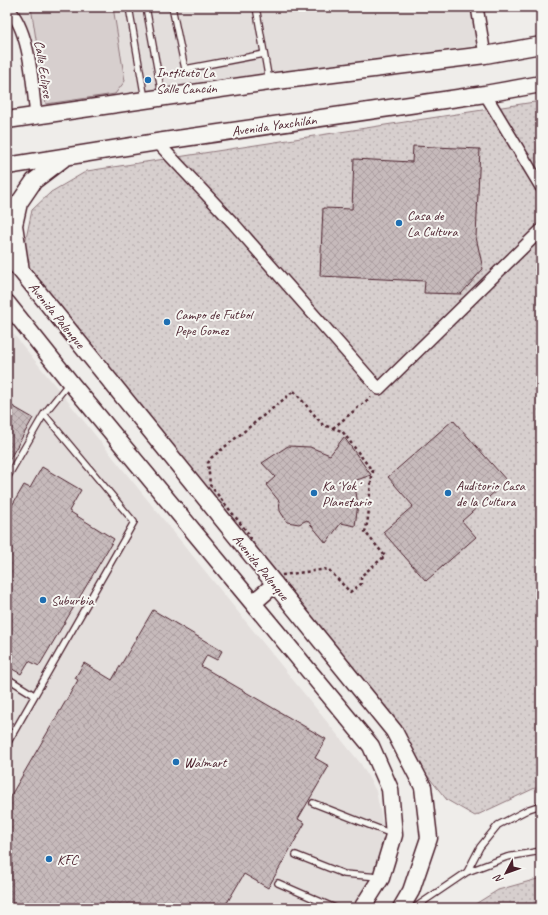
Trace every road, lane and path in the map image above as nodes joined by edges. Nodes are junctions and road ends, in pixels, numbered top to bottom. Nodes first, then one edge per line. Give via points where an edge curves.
1 (7, 7) edge
2 (129, 7) edge
3 (146, 7) edge
4 (172, 7) edge
5 (256, 7) edge
6 (477, 7) edge
7 (541, 45) edge
8 (264, 54) junction
9 (485, 56) junction
10 (269, 82) junction
11 (541, 84) edge
12 (486, 94) junction
13 (163, 97) junction
14 (145, 100) junction
15 (36, 116) junction
16 (7, 120) edge
17 (157, 142) junction
18 (65, 158) junction
19 (7, 166) edge
20 (541, 187) edge
21 (541, 230) edge
22 (7, 255) edge
23 (21, 271) junction
24 (7, 303) edge
25 (70, 382) junction
26 (379, 390) junction
27 (44, 414) junction
28 (333, 429) junction
29 (7, 478) edge
30 (275, 584) junction
31 (253, 603) junction
32 (7, 678) edge
33 (34, 695) junction
34 (7, 744) edge
35 (313, 803) dead end
36 (541, 805) edge
37 (394, 835) junction
38 (541, 851) edge
39 (296, 855) dead end
40 (467, 872) junction
41 (381, 878) junction
42 (278, 883) dead end
43 (335, 908) edge
44 (362, 908) edge
45 (400, 908) edge
46 (414, 908) edge

1 - 15 street, Calle Eclipse via 13,13 27,46
2 - 14 lane
3 - 13 lane
4 - 8 lane via 185,69
5 - 8 lane
6 - 9 street
7 - 9 street
8 - 10 lane
9 - 10 street
10 - 13 street
11 - 12 street, Avenida Yaxchilán
12 - 17 street, Avenida Yaxchilán
12 - 20 street
13 - 14 street
14 - 15 street
15 - 16 street
17 - 18 street, Avenida Yaxchilán
17 - 26 street via 234,224
18 - 19 street, Avenida Yaxchilán
18 - 23 street via 34,181 19,202 14,225
21 - 26 street
22 - 23 street, Avenida Palenque
23 - 30 street, Avenida Palenque
24 - 25 street, Avenida Palenque
25 - 27 lane
25 - 31 street, Avenida Palenque
26 - 28 path
27 - 29 lane
27 - 33 lane via 134,522
28 - 28 path via 323,425 294,391 211,458 208,472 210,485 248,533 256,551 275,576 328,570 350,592 361,584 361,576 385,556 366,532 370,486 374,472 342,431
30 - 31 street
30 - 45 street, Avenida Palenque via 394,731 423,787 429,838 412,891
31 - 37 street, Avenida Palenque via 371,746 390,788
32 - 33 lane
33 - 34 lane
35 - 37 lane
36 - 40 lane via 498,825 480,847
37 - 41 street, Avenida Palenque
38 - 40 lane via 507,857
39 - 41 lane via 344,874
40 - 46 lane
41 - 44 street, Avenida Palenque
42 - 43 lane

